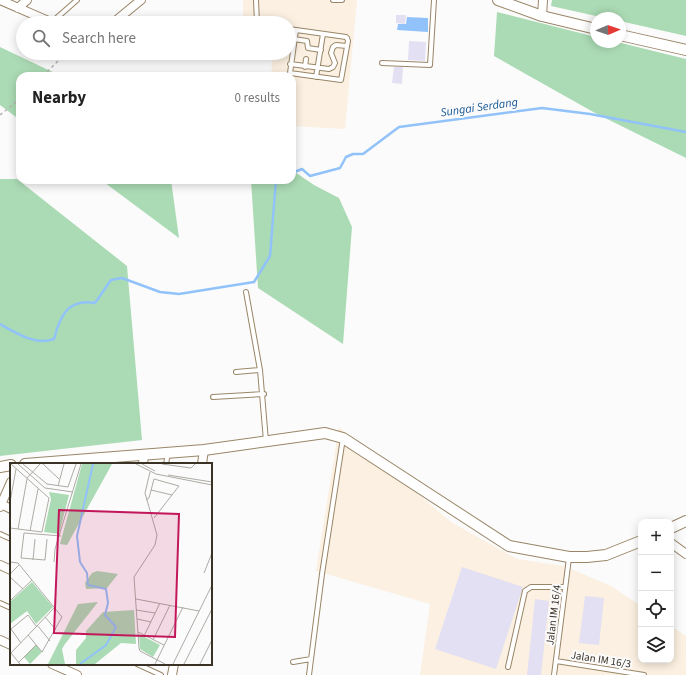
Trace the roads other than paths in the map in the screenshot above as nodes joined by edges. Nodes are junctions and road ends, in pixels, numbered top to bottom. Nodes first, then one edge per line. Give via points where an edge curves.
1 (0, 0) edge
2 (27, 0) edge
3 (76, 0) edge
4 (141, 0) edge
5 (256, 0) edge
6 (334, 0) edge
7 (342, 0) edge
8 (434, 0) edge
9 (498, 0) edge
10 (543, 0) edge
11 (18, 8) junction
12 (36, 16) edge
13 (59, 16) edge
14 (122, 16) edge
15 (257, 16) edge
16 (542, 16) junction
17 (590, 28) edge
18 (296, 30) edge
19 (323, 34) junction
20 (626, 36) edge
21 (296, 39) edge
22 (347, 46) junction
23 (321, 50) junction
24 (686, 50) edge
25 (306, 59) dead end
26 (291, 60) edge
27 (382, 63) dead end
28 (290, 64) junction
29 (305, 67) junction
30 (317, 68) junction
31 (290, 72) edge
32 (296, 74) edge
33 (316, 77) junction
34 (246, 292) dead end
35 (260, 370) junction
36 (236, 372) dead end
37 (264, 394) junction
38 (213, 397) dead end
39 (343, 438) junction
40 (266, 442) junction
41 (204, 450) junction
42 (168, 453) junction
43 (143, 459) edge
44 (116, 460) edge
45 (91, 461) edge
46 (47, 463) edge
47 (166, 463) edge
48 (202, 463) edge
49 (10, 465) edge
50 (0, 467) edge
51 (10, 484) edge
52 (1, 506) edge
53 (686, 521) edge
54 (674, 527) edge
55 (0, 534) edge
56 (10, 539) edge
57 (638, 542) edge
58 (674, 545) edge
59 (686, 554) edge
60 (569, 557) junction
61 (0, 565) edge
62 (10, 570) edge
63 (565, 587) junction
64 (0, 603) edge
65 (10, 608) edge
66 (0, 640) edge
67 (10, 645) edge
68 (311, 659) junction
69 (556, 661) junction
70 (293, 662) dead end
71 (54, 665) edge
72 (138, 665) edge
73 (174, 665) edge
74 (508, 667) dead end
75 (66, 670) edge
76 (77, 675) edge
77 (161, 675) edge
78 (172, 675) edge
79 (309, 675) edge
80 (554, 675) edge
81 (644, 675) edge

1 - 11 street
2 - 11 street
3 - 13 lane
4 - 14 street
5 - 15 lane
6 - 7 lane
8 - 27 lane via 430,65
9 - 16 street
10 - 16 street
11 - 12 street
16 - 17 street
18 - 19 lane
19 - 22 lane via 346,37
19 - 23 lane
20 - 24 street
21 - 23 lane via 307,41 308,48
22 - 30 lane via 333,47 331,53 334,63 331,69
22 - 33 lane via 341,80
23 - 30 lane
25 - 29 lane
26 - 28 lane
28 - 29 lane
28 - 31 lane
29 - 30 lane
30 - 33 lane
32 - 33 lane
34 - 35 lane
35 - 36 lane
35 - 37 lane
37 - 38 lane
37 - 40 lane
39 - 40 street via 325,433
39 - 60 street via 503,542 522,549
39 - 68 lane
40 - 41 street
41 - 42 street
41 - 48 street
42 - 43 street
42 - 47 lane
43 - 44 street
44 - 45 street
45 - 46 street
49 - 50 street
51 - 52 street
53 - 54 street
55 - 56 lane
57 - 60 street via 606,555
58 - 59 street
60 - 63 lane, Jalan IM 16/4
61 - 62 street
63 - 69 lane, Jalan IM 16/4
63 - 74 lane via 531,587 525,591
64 - 65 lane
66 - 67 street
68 - 70 lane
68 - 79 lane
69 - 80 lane, Jalan IM 16/4
69 - 81 lane, Jalan IM 16/3
71 - 75 street
72 - 77 lane
73 - 78 street
75 - 76 street

